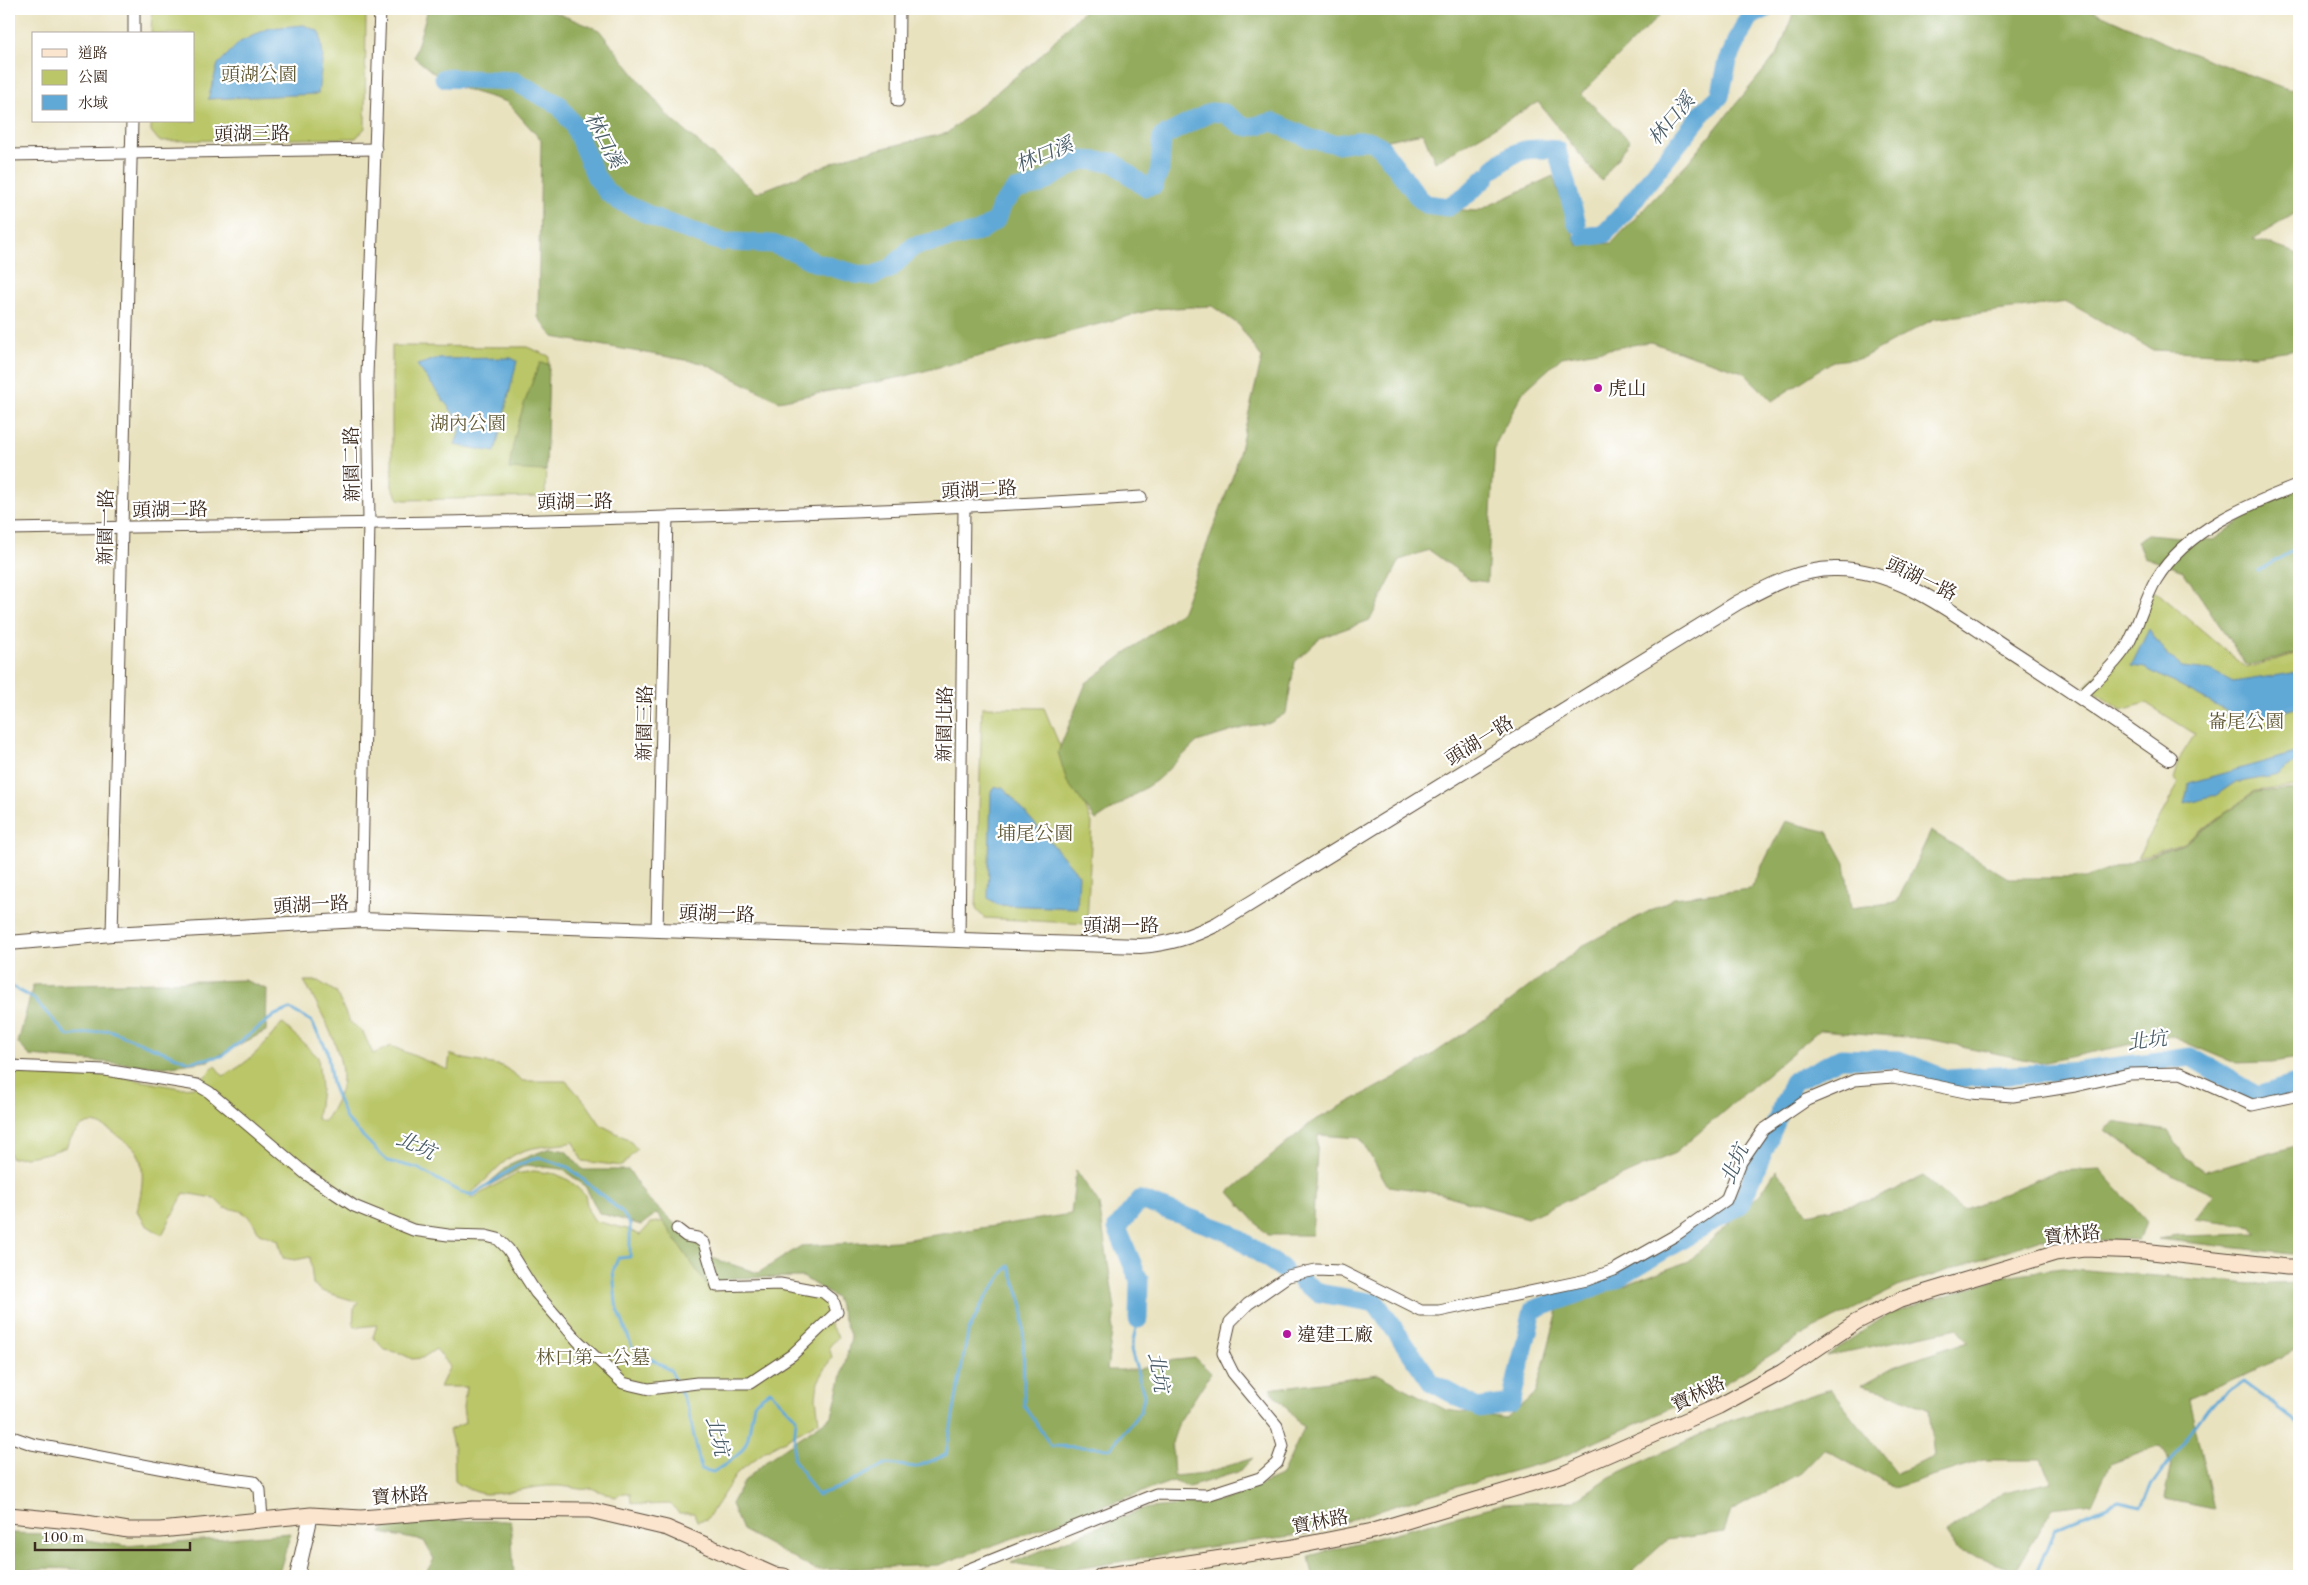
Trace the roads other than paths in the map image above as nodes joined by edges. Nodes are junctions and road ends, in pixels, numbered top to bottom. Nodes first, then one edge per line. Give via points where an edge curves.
1 (134, 9) edge
2 (380, 9) edge
3 (899, 9) edge
4 (134, 32) edge
5 (898, 101) dead end
6 (132, 122) edge
7 (376, 149) junction
8 (132, 152) junction
9 (9, 155) edge
10 (2299, 485) edge
11 (1141, 497) dead end
12 (964, 508) junction
13 (667, 517) junction
14 (369, 522) junction
15 (123, 527) junction
16 (9, 529) edge
17 (2081, 696) junction
18 (2169, 758) dead end
19 (361, 920) junction
20 (657, 930) junction
21 (112, 934) junction
22 (959, 940) junction
23 (9, 943) edge
24 (9, 1066) edge
25 (2299, 1095) edge
26 (678, 1228) dead end
27 (2299, 1267) edge
28 (9, 1436) edge
29 (9, 1515) edge
30 (310, 1515) junction
31 (262, 1520) junction
32 (297, 1576) edge
33 (784, 1576) edge
34 (959, 1576) edge
35 (1101, 1576) edge

1 - 4 street
2 - 7 street, 新園二路
3 - 5 street
6 - 8 street, 新園一路
7 - 8 street, 頭湖三路
7 - 14 street, 新園二路 via 368,376
8 - 9 street, 頭湖三路
8 - 15 street, 新園一路
10 - 17 street via 2255,502 2206,529 2177,552 2156,580 2126,646 2107,671
11 - 12 street, 頭湖二路
12 - 13 street, 頭湖二路
12 - 22 street, 新園北路
13 - 14 street, 頭湖二路
13 - 20 street, 新園三路
14 - 15 street, 頭湖二路
14 - 19 street, 新園二路
15 - 16 street, 頭湖二路
15 - 21 street, 新園一路
17 - 18 street, 頭湖一路
17 - 22 street, 頭湖一路 via 1932,600 1899,583 1872,574 1833,568 1798,575 1768,586 1738,603 1194,936 1167,944 1140,946
19 - 20 street, 頭湖一路
19 - 21 street, 頭湖一路
20 - 22 street, 頭湖一路
21 - 23 street, 頭湖一路
24 - 26 street via 105,1070 197,1085 210,1092 306,1174 354,1206 413,1230 498,1239 536,1292 578,1341 623,1383 649,1389 697,1383 750,1383 792,1355 837,1312 833,1300 823,1292 780,1284 717,1286 704,1244 697,1238 686,1236
25 - 34 street via 2252,1105 2181,1073 2128,1074 2013,1096 1970,1093 1893,1077 1855,1080 1808,1100 1763,1130 1741,1162 1726,1200 1676,1235 1614,1270 1587,1280 1439,1311 1421,1311 1341,1271 1316,1270 1288,1276 1248,1304 1230,1322 1223,1353 1232,1373 1277,1426 1283,1446 1277,1463 1260,1478 1207,1495 1156,1494
27 - 35 main road, 寶林路 via 2143,1251 2084,1249 2055,1253 1900,1300 1856,1322 1782,1372 1719,1406 1563,1474 1373,1531 1288,1548
28 - 31 street via 32,1444 185,1473 254,1482 260,1490
29 - 31 main road, 寶林路 via 128,1530
30 - 31 main road, 寶林路
30 - 32 street
30 - 33 main road, 寶林路 via 361,1518 473,1509 590,1510 667,1528 774,1575

